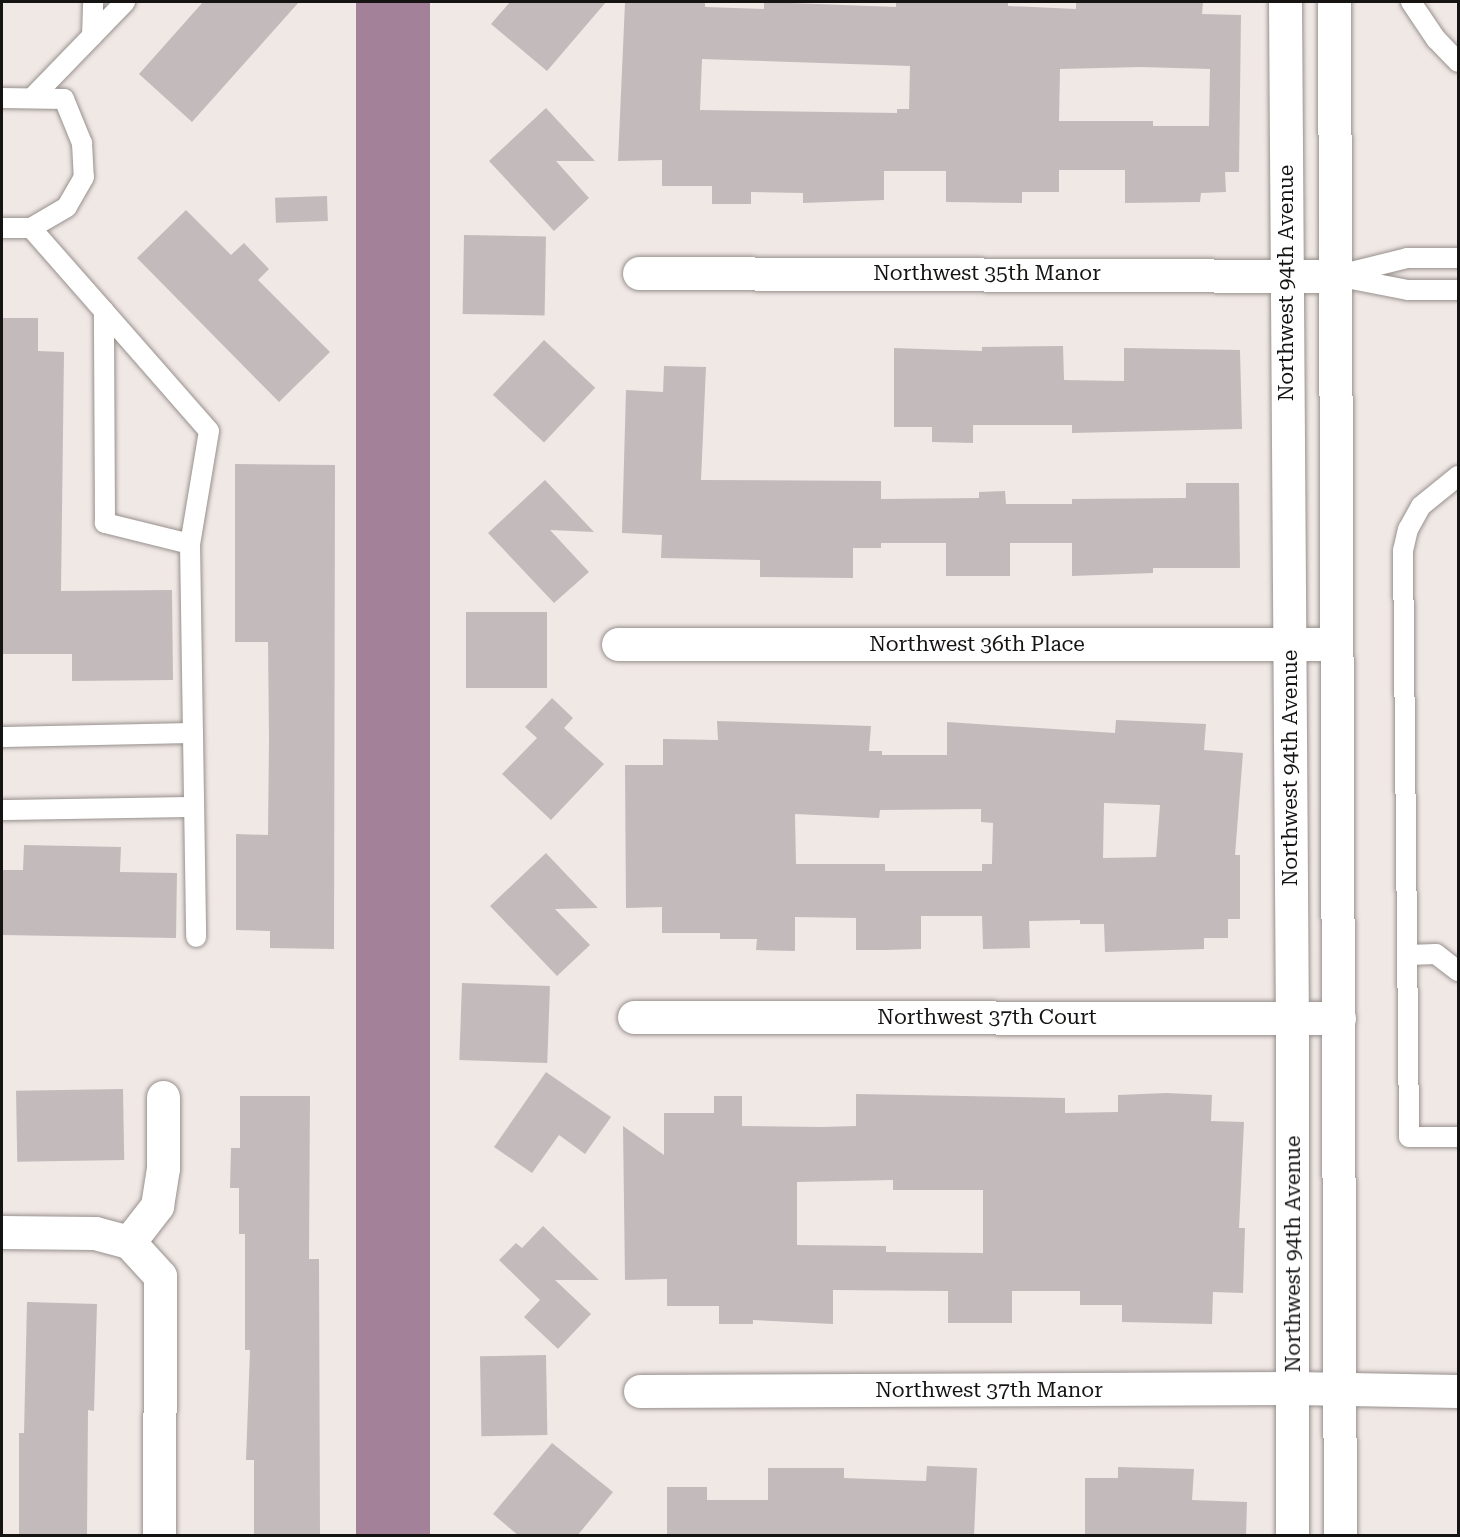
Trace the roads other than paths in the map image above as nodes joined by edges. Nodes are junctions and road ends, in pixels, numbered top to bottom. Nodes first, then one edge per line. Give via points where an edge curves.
1 (93, 2) edge
2 (125, 2) edge
3 (1285, 2) edge
4 (1334, 2) edge
5 (1411, 2) edge
6 (92, 36) junction
7 (1458, 62) edge
8 (2, 98) edge
9 (32, 98) junction
10 (2, 228) edge
11 (31, 228) junction
12 (1458, 258) edge
13 (639, 273) dead end
14 (1285, 273) junction
15 (1335, 276) junction
16 (1458, 290) edge
17 (104, 311) junction
18 (1458, 476) edge
19 (190, 544) junction
20 (1289, 643) junction
21 (618, 644) dead end
22 (1335, 644) junction
23 (193, 733) junction
24 (2, 737) edge
25 (194, 807) junction
26 (2, 810) edge
27 (196, 938) dead end
28 (1408, 955) junction
29 (1458, 971) edge
30 (634, 1017) dead end
31 (1293, 1018) junction
32 (1339, 1018) junction
33 (163, 1097) dead end
34 (1458, 1137) edge
35 (2, 1232) edge
36 (129, 1242) junction
37 (1293, 1388) junction
38 (1338, 1390) junction
39 (640, 1391) dead end
40 (1458, 1391) edge
41 (159, 1536) edge
42 (1292, 1536) edge
43 (1340, 1536) edge

1 - 6 lane
2 - 6 lane
3 - 14 street, Northwest 94th Avenue
4 - 15 street
5 - 7 lane via 1436,39
6 - 9 lane
8 - 9 lane
9 - 11 lane via 64,99 82,143 84,177 67,207
10 - 11 lane
11 - 17 lane
12 - 15 lane, Northwest 35th Manor via 1407,258
13 - 14 street, Northwest 35th Manor
14 - 15 street, Northwest 35th Manor
14 - 20 street, Northwest 94th Avenue
15 - 16 lane, Northwest 35th Manor via 1408,290
15 - 22 street
17 - 19 lane via 209,431
17 - 19 lane via 105,524
18 - 28 lane via 1421,506 1408,529 1404,550
19 - 23 lane
20 - 21 street, Northwest 36th Place
20 - 22 street, Northwest 36th Place
20 - 31 street, Northwest 94th Avenue
22 - 32 street
23 - 24 lane
23 - 25 lane
25 - 26 lane
25 - 27 lane
28 - 29 lane via 1436,954
28 - 34 lane via 1409,1137
30 - 31 street, Northwest 37th Court
31 - 32 street, Northwest 37th Court
31 - 37 street, Northwest 94th Avenue
32 - 38 street
33 - 36 street via 163,1168 157,1206
35 - 36 street via 95,1233
36 - 41 street via 160,1276
37 - 38 street, Northwest 37th Manor
37 - 39 street, Northwest 37th Manor
37 - 42 street, Northwest 94th Avenue
38 - 40 street, Northwest 37th Manor
38 - 43 street

